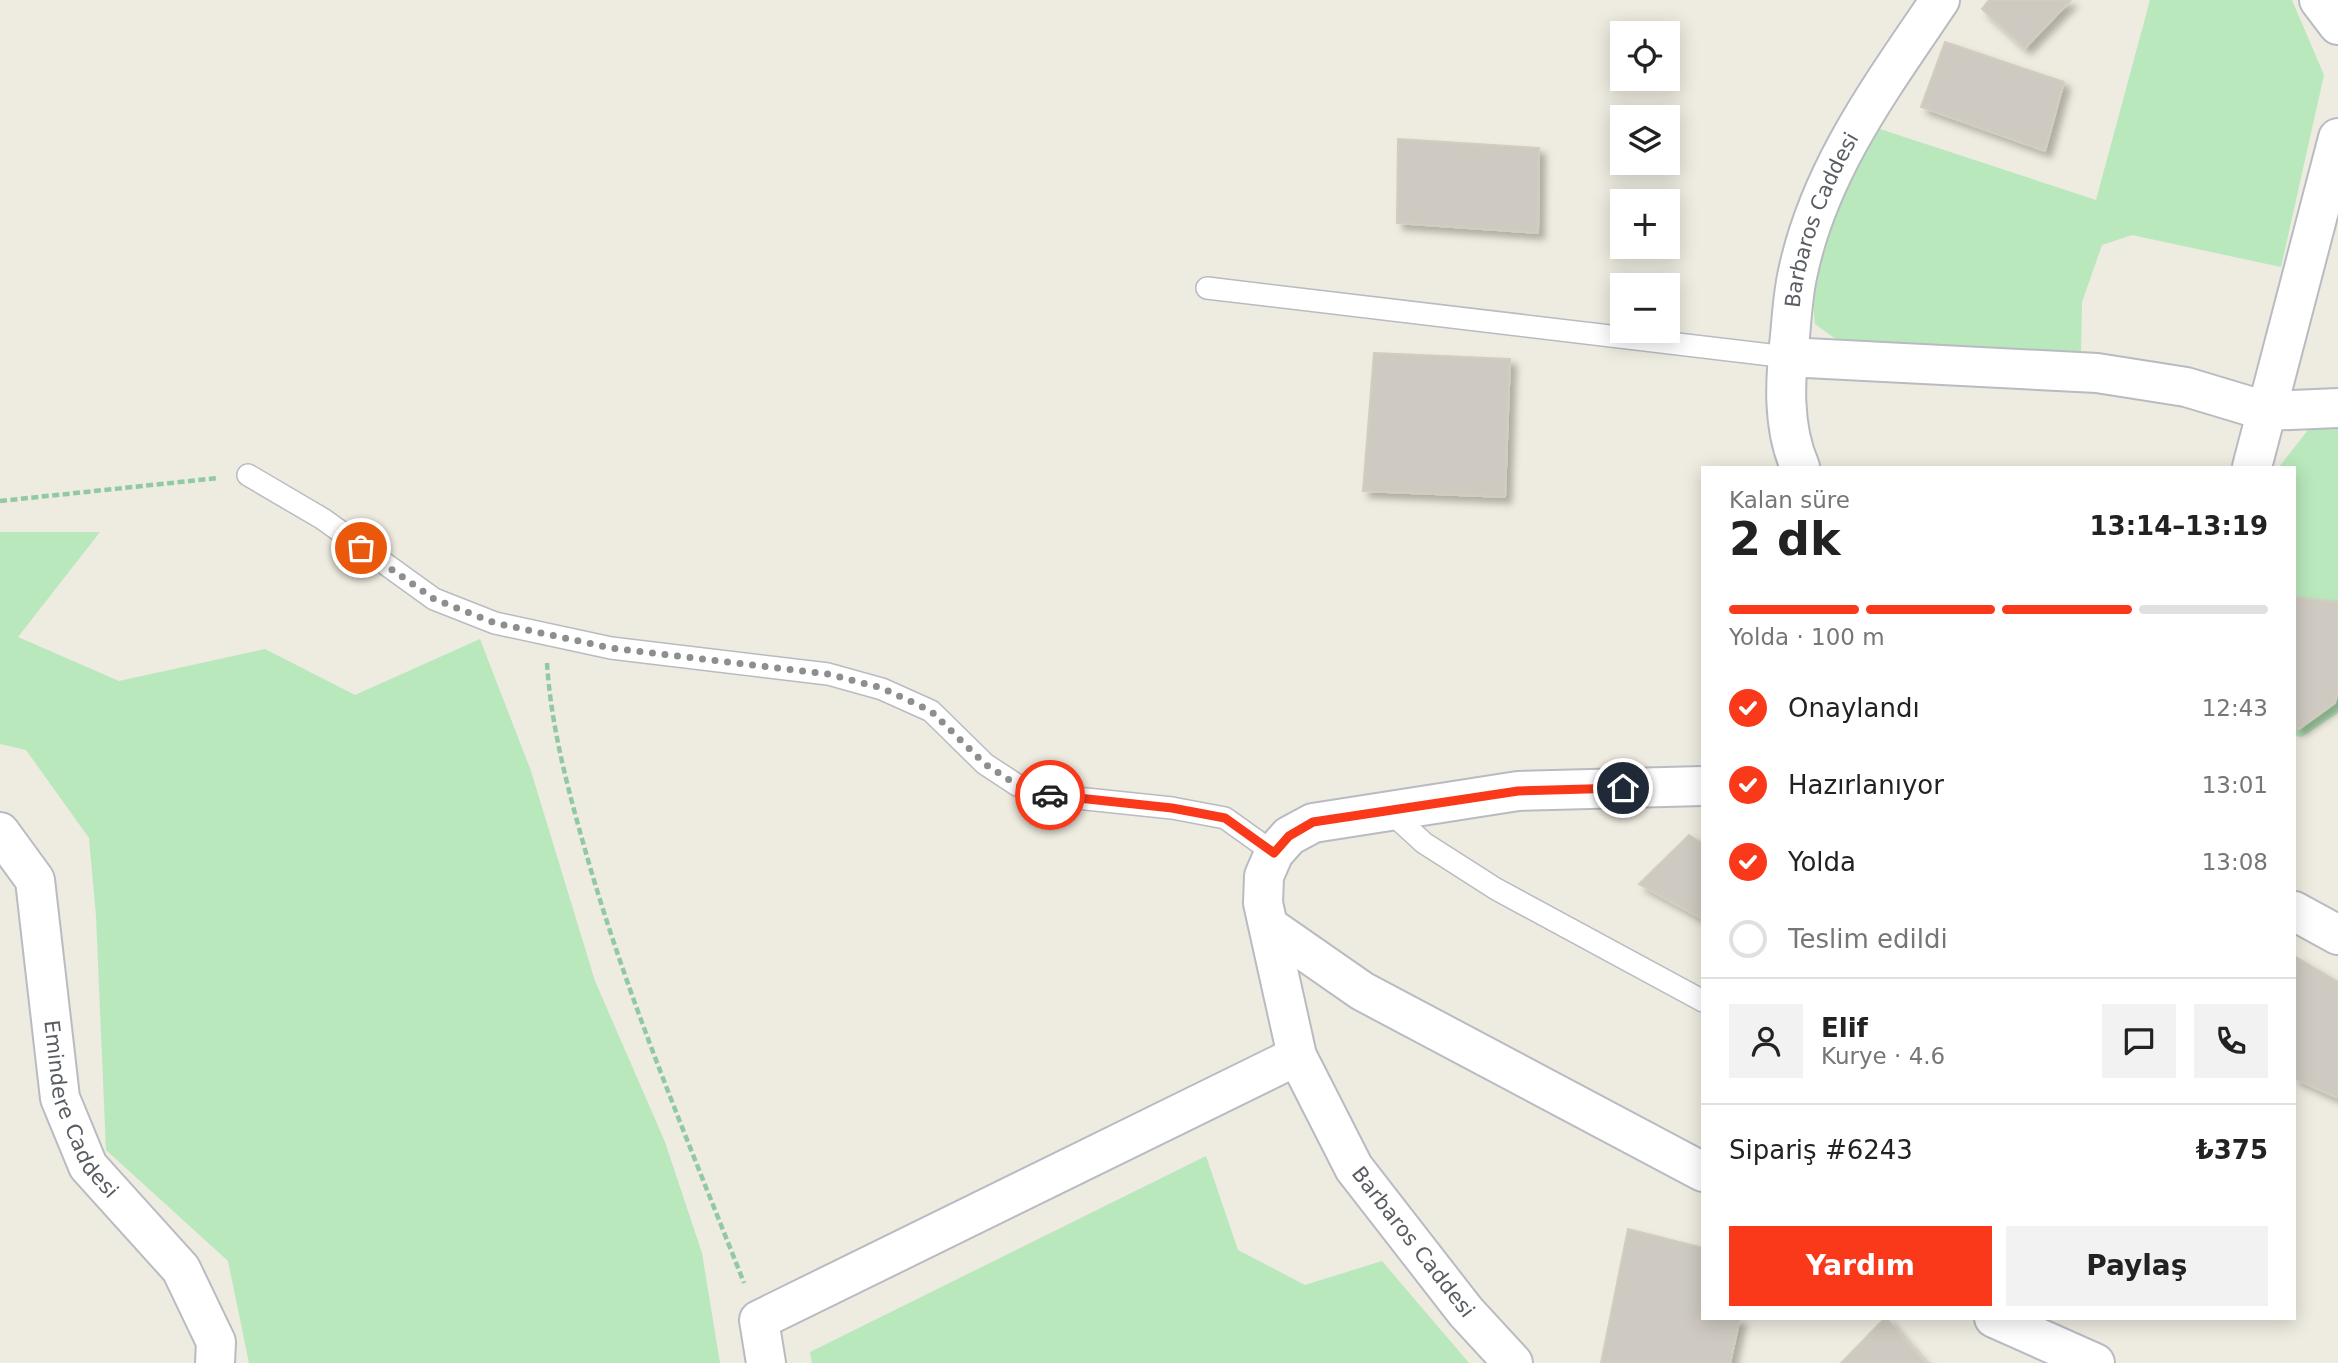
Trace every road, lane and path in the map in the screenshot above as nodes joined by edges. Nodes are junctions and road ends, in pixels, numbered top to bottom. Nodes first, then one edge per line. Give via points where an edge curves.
1 (1940, 0) edge
2 (2319, 0) edge
3 (2338, 25) edge
4 (2338, 138) edge
5 (1207, 288) dead end
6 (1787, 357) junction
7 (2338, 408) edge
8 (2266, 411) junction
9 (1800, 466) edge
10 (2252, 466) edge
11 (248, 475) joint
12 (0, 501) edge
13 (545, 635) junction
14 (1701, 786) edge
15 (1388, 810) junction
16 (0, 832) edge
17 (1274, 853) junction
18 (2296, 912) edge
19 (1270, 927) junction
20 (2338, 935) edge
21 (1701, 1000) edge
22 (1297, 1056) junction
23 (1701, 1171) edge
24 (759, 1320) junction
25 (1998, 1320) edge
26 (2080, 1360) edge
27 (215, 1363) edge
28 (766, 1363) edge
29 (1513, 1363) edge

1 - 6 street, Barbaros Caddesi via 1850,134 1828,180 1797,273
2 - 3 street
4 - 8 street
5 - 6 lane
6 - 8 street via 2097,373 2186,387
6 - 9 street, Barbaros Caddesi via 1787,422
7 - 8 street
8 - 10 street
11 - 12 path
11 - 13 lane via 323,519 434,599 495,623
13 - 17 lane via 611,648 828,674 882,688 931,711 985,764 1017,785 1048,794 1225,818
13 - 24 path via 548,691 609,933
14 - 15 street via 1518,791
15 - 17 street via 1313,822 1289,836
15 - 21 lane via 1424,843 1496,889
16 - 27 street, Emindere Caddesi via 34,880 60,1098 88,1166 181,1269 216,1342
17 - 19 street, Barbaros Caddesi via 1264,876 1263,903
18 - 20 street
19 - 22 street, Barbaros Caddesi
19 - 23 street via 1362,991
22 - 24 street
22 - 29 street, Barbaros Caddesi via 1354,1168 1466,1312
24 - 28 street
25 - 26 street

